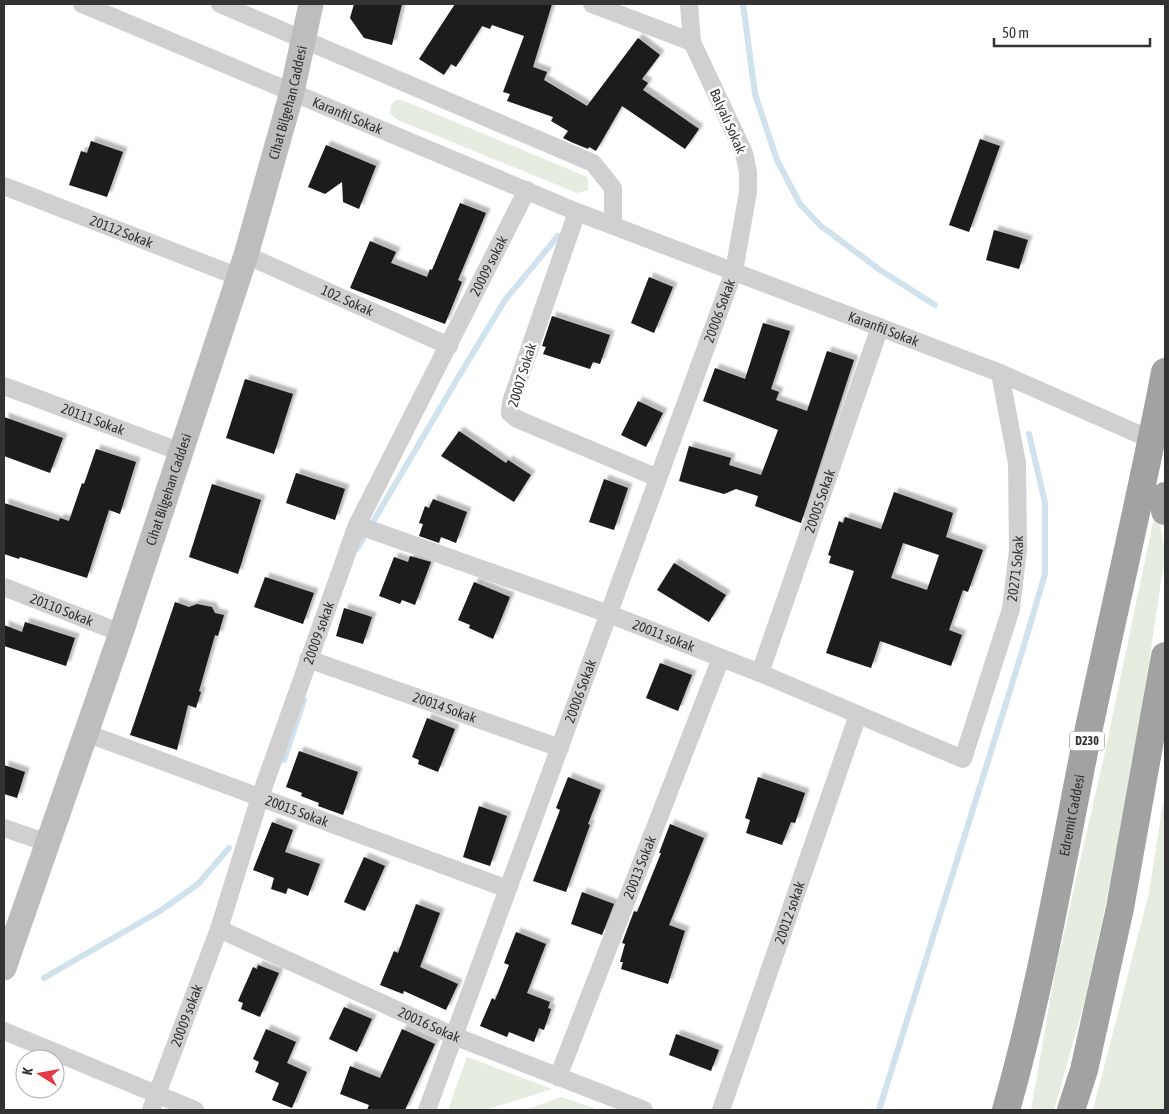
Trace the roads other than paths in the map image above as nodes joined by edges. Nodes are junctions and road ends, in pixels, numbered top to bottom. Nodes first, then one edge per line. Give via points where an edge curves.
1 (82, 4) edge
2 (220, 4) edge
3 (311, 4) edge
4 (592, 4) edge
5 (689, 4) edge
6 (304, 40) junction
7 (692, 42) junction
8 (292, 92) junction
9 (4, 186) edge
10 (528, 190) junction
11 (577, 212) junction
12 (613, 225) junction
13 (243, 266) junction
14 (734, 272) junction
15 (880, 327) junction
16 (449, 346) junction
17 (1165, 372) edge
18 (1000, 373) junction
19 (4, 386) edge
20 (1152, 440) junction
21 (181, 452) junction
22 (658, 478) junction
23 (1165, 496) edge
24 (1165, 511) edge
25 (358, 525) junction
26 (4, 587) edge
27 (609, 614) junction
28 (122, 633) junction
29 (1165, 656) edge
30 (721, 658) junction
31 (309, 659) junction
32 (760, 673) junction
33 (858, 714) junction
34 (86, 733) junction
35 (560, 748) junction
36 (963, 759) joint
37 (260, 797) junction
38 (4, 828) edge
39 (48, 843) junction
40 (508, 888) junction
41 (219, 929) junction
42 (4, 968) edge
43 (4, 1031) edge
44 (454, 1036) junction
45 (558, 1077) junction
46 (154, 1102) edge
47 (613, 1105) edge
48 (195, 1110) edge
49 (427, 1110) edge
50 (644, 1110) edge
51 (722, 1110) edge
52 (1006, 1110) edge
53 (1071, 1110) edge

1 - 8 street, Karanfil Sokak
2 - 6 street
3 - 6 main road, Cihat Bilgehan Caddesi
4 - 7 street
5 - 7 street, Balyalı Sokak
6 - 8 main road, Cihat Bilgehan Caddesi
6 - 12 street via 593,163 613,188
7 - 14 street, Balyalı Sokak via 744,153 748,172 748,192
8 - 10 street, Karanfil Sokak
8 - 13 main road, Cihat Bilgehan Caddesi
9 - 13 street, 20112 Sokak
10 - 11 street, Karanfil Sokak
10 - 16 street, 20009 sokak
11 - 12 street, Karanfil Sokak
11 - 22 street, 20007 Sokak via 511,402 510,413 517,419
12 - 14 street, Karanfil Sokak
13 - 16 street, 102. Sokak
13 - 21 main road, Cihat Bilgehan Caddesi
14 - 15 street, Karanfil Sokak
14 - 22 street, 20006 Sokak
15 - 18 street, Karanfil Sokak
15 - 32 street, 20005 Sokak
16 - 25 street, 20009 sokak
17 - 20 highway, Edremit Caddesi / D230
18 - 20 street, Karanfil Sokak
18 - 36 street, 20271 Sokak via 1017,463 1018,550 1011,609
19 - 21 street, 20111 Sokak
20 - 52 highway, Edremit Caddesi / D230 via 1039,976
21 - 28 main road, Cihat Bilgehan Caddesi
22 - 27 street, 20006 Sokak
23 - 24 highway
25 - 27 street, 20011 sokak
25 - 31 street, 20009 sokak
26 - 28 street, 20110 Sokak
27 - 30 street, 20011 sokak
27 - 35 street, 20006 Sokak
28 - 34 main road, Cihat Bilgehan Caddesi
29 - 53 highway via 1120,908 1084,1070
30 - 32 street, 20011 sokak
30 - 45 street, 20013 Sokak
31 - 35 street, 20014 Sokak
31 - 37 street, 20009 sokak
32 - 33 street, 20011 sokak
33 - 36 street, 20011 sokak
33 - 51 street, 20012 sokak
34 - 37 street, 20015 Sokak
34 - 39 main road, Cihat Bilgehan Caddesi
35 - 40 street, 20006 Sokak
37 - 40 street, 20015 Sokak
37 - 41 street, 20009 sokak
38 - 39 street
39 - 42 main road, Cihat Bilgehan Caddesi
40 - 44 street, 20006 Sokak
41 - 44 street, 20016 Sokak
41 - 46 street, 20009 sokak
43 - 46 street
44 - 45 street, 20016 Sokak
44 - 49 street, 20006 Sokak
45 - 47 street, 20016 Sokak
46 - 48 street
47 - 50 street, 20016 Sokak

